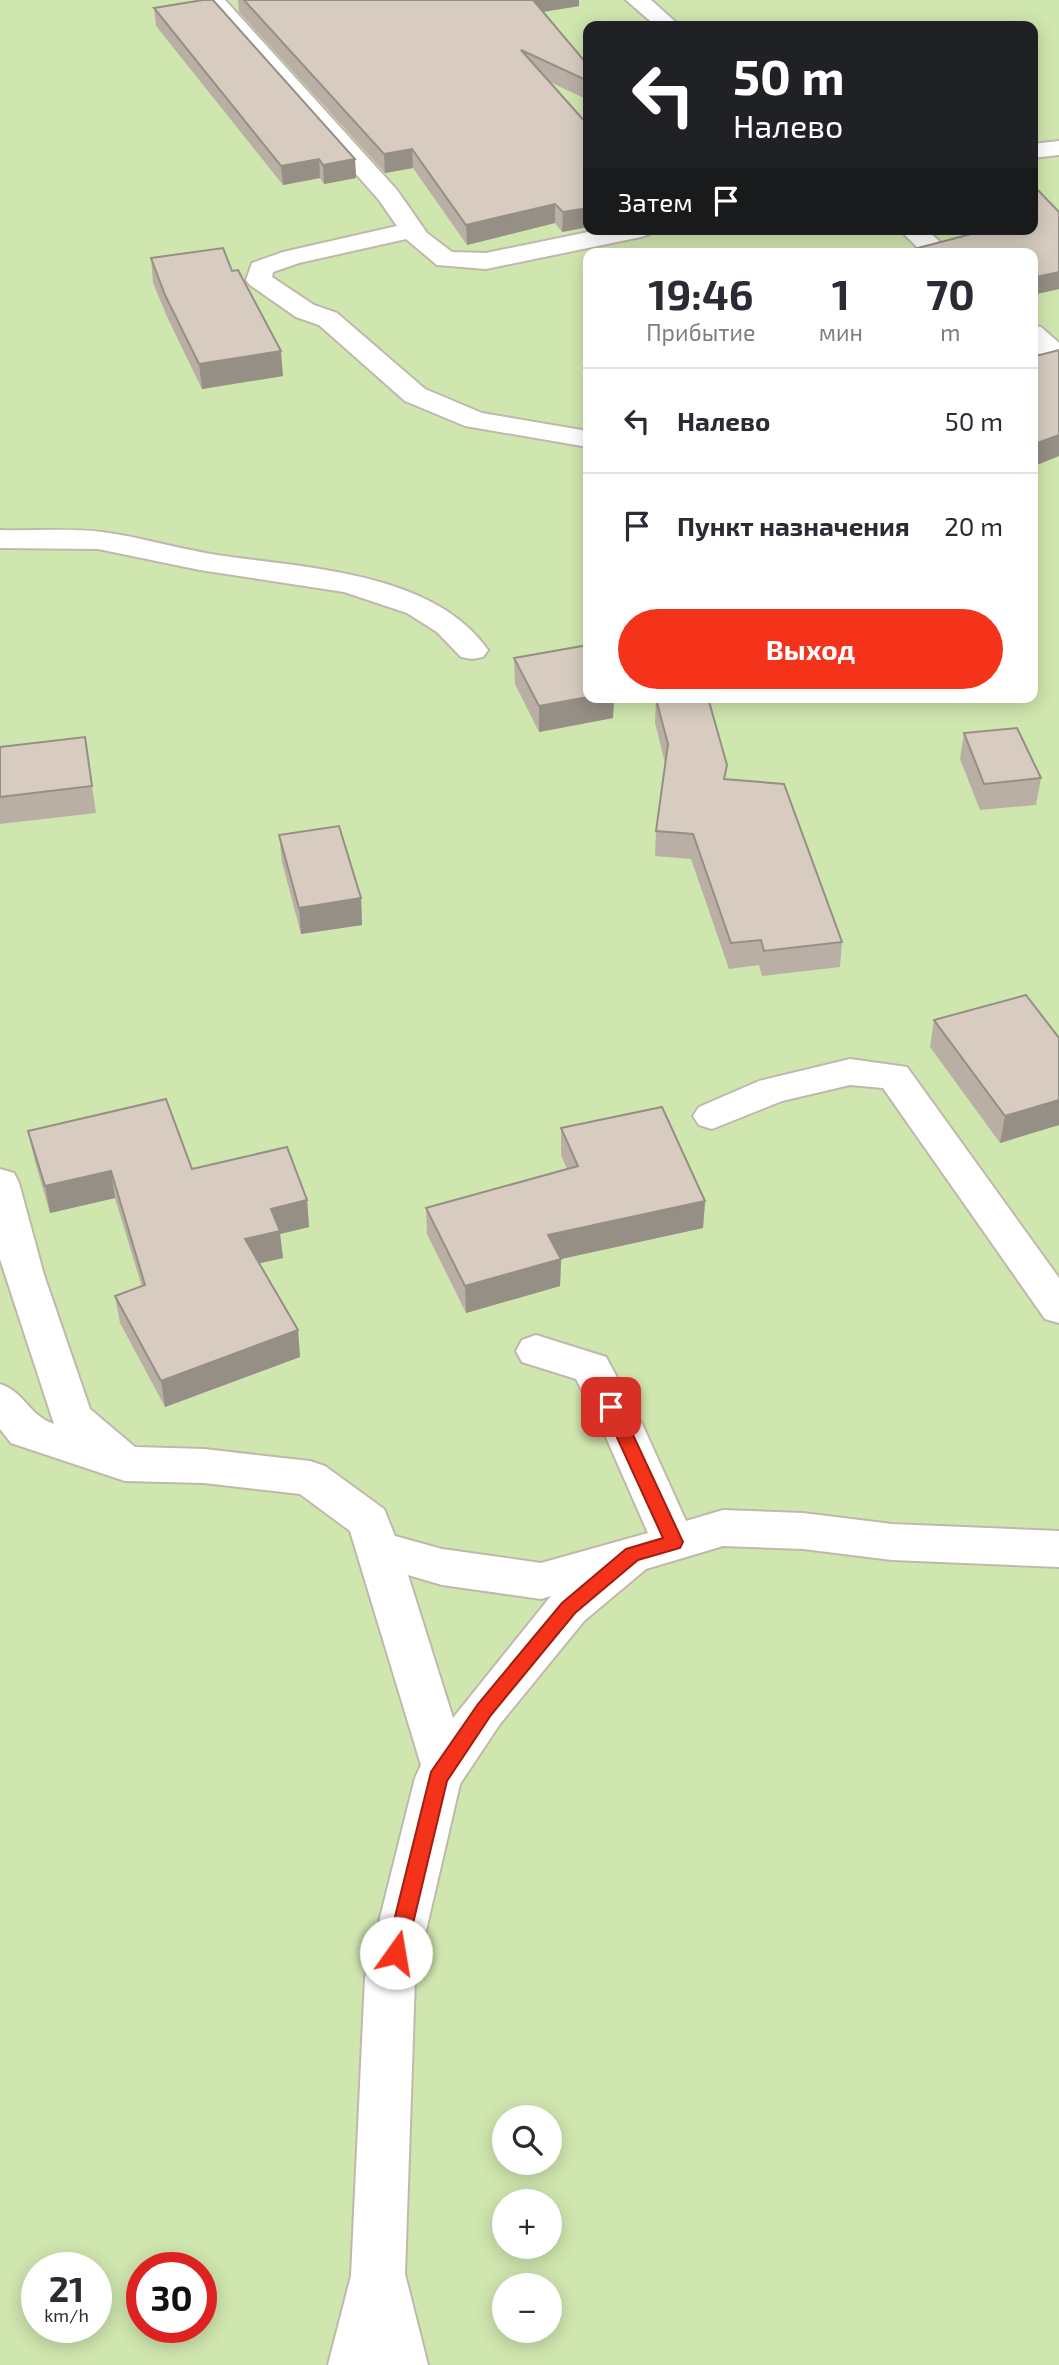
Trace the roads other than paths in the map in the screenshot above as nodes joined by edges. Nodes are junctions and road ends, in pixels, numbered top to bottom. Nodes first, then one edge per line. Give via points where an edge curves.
1 (213, 0) edge
2 (637, 0) edge
3 (663, 21) edge
4 (1059, 148) edge
5 (1038, 150) edge
6 (412, 230) junction
7 (611, 235) edge
8 (918, 235) edge
9 (933, 248) edge
10 (1038, 338) edge
11 (1059, 357) edge
12 (583, 438) edge
13 (0, 540) edge
14 (472, 650) dead end
15 (712, 1116) dead end
16 (0, 1183) edge
17 (1059, 1308) edge
18 (536, 1351) dead end
19 (0, 1400) edge
20 (125, 1464) junction
21 (653, 1548) junction
22 (378, 1549) junction
23 (1059, 1549) edge
24 (445, 1767) junction
25 (379, 2274) junction
26 (356, 2365) edge
27 (400, 2365) edge

1 - 6 street via 388,195
2 - 3 street
4 - 5 street
6 - 7 street via 446,260 486,261
6 - 12 street via 292,257 261,268 259,280 305,311 328,319 415,395 475,420
8 - 9 street
10 - 11 street
13 - 14 street via 110,542 337,581 408,602 461,635
15 - 17 street via 772,1090 850,1072 894,1076
16 - 20 street via 24,1275 72,1418
18 - 21 street via 591,1368 622,1426
19 - 20 street via 26,1431
20 - 22 street via 204,1466 310,1478 369,1521
21 - 22 street via 541,1581 442,1567
21 - 23 street via 723,1528
21 - 24 street via 568,1608 484,1710
22 - 24 street
24 - 25 street via 438,1778 390,1978
25 - 26 street
25 - 27 street

